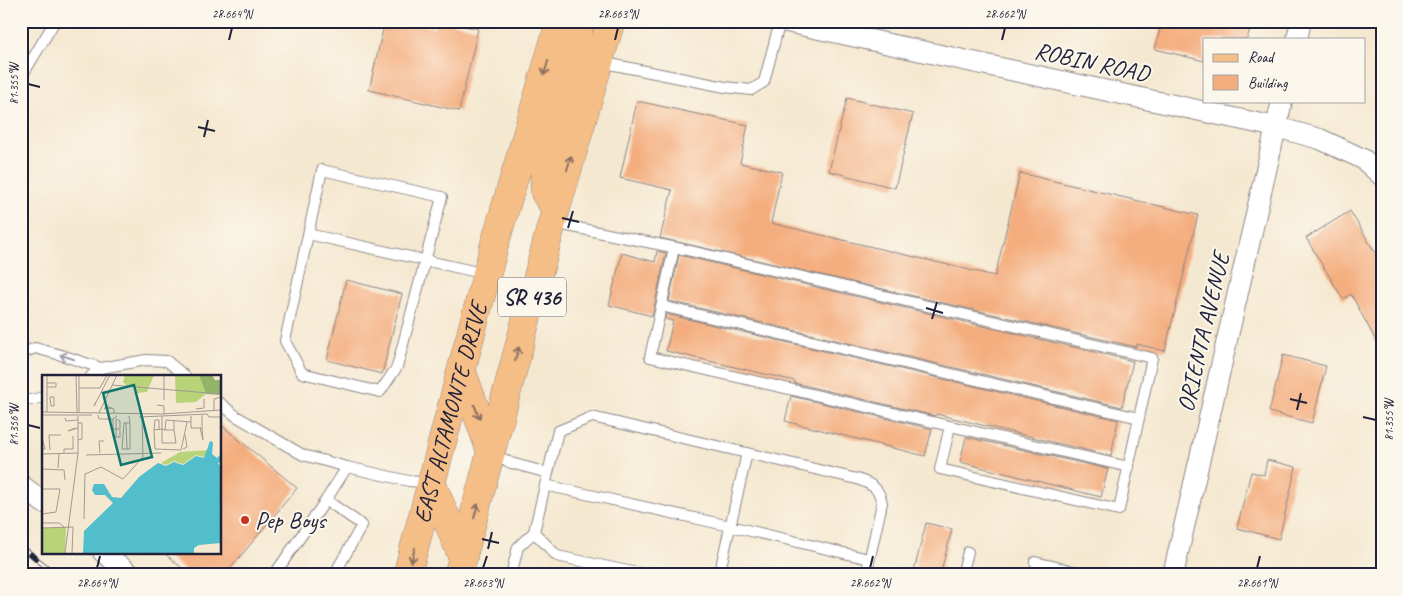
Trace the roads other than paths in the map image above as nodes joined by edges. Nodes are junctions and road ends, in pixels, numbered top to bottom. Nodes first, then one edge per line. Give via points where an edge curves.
1 (55, 21) edge
2 (560, 21) edge
3 (579, 21) edge
4 (611, 21) edge
5 (781, 21) edge
6 (1301, 21) edge
7 (1297, 38) edge
8 (599, 62) junction
9 (21, 78) edge
10 (1282, 102) edge
11 (1276, 127) junction
12 (1382, 176) edge
13 (554, 216) junction
14 (308, 234) junction
15 (674, 248) junction
16 (425, 261) junction
17 (487, 274) junction
18 (661, 306) junction
19 (21, 354) edge
20 (101, 368) junction
21 (462, 372) junction
22 (91, 375) edge
23 (185, 375) edge
24 (42, 397) edge
25 (21, 402) edge
26 (221, 404) edge
27 (1139, 418) junction
28 (950, 426) junction
29 (491, 452) junction
30 (747, 453) junction
31 (347, 467) junction
32 (1129, 467) junction
33 (548, 473) junction
34 (432, 484) junction
35 (21, 485) edge
36 (545, 486) junction
37 (326, 500) junction
38 (42, 501) edge
39 (730, 526) junction
40 (534, 532) junction
41 (968, 552) dead end
42 (105, 554) edge
43 (870, 559) junction
44 (1036, 562) dead end
45 (461, 566) edge
46 (131, 575) edge
47 (274, 575) edge
48 (334, 575) edge
49 (407, 575) edge
50 (512, 575) edge
51 (647, 575) edge
52 (719, 575) edge
53 (866, 575) edge
54 (962, 575) edge
55 (1092, 575) edge
56 (1173, 575) edge

1 - 9 lane
2 -> 17 main road, EAST ALTAMONTE DRIVE / SR 436
3 - 13 main road via 578,40 544,167 545,193
4 - 8 main road, EAST ALTAMONTE DRIVE / SR 436
5 - 8 lane via 764,82 751,90
5 - 11 street, ROBIN ROAD
6 - 7 street
13 -> 8 main road, EAST ALTAMONTE DRIVE / SR 436
10 - 11 street, ORIENTA AVENUE
11 - 12 street, ROBIN ROAD via 1320,139 1362,159
11 - 56 street, ORIENTA AVENUE
13 - 15 lane
29 -> 13 main road, EAST ALTAMONTE DRIVE / SR 436
14 - 16 lane
14 - 16 lane via 322,170 442,197
14 - 16 lane via 285,341 302,373 380,392 397,367
15 - 18 lane
15 - 27 lane via 1152,358
16 - 17 lane
17 - 21 main road, EAST ALTAMONTE DRIVE / SR 436
18 - 27 lane
18 - 28 lane via 650,356
20 -> 19 lane via 35,348
20 - 22 lane
20 - 23 lane via 146,360 167,361
21 -> 29 main road
21 - 34 main road, EAST ALTAMONTE DRIVE / SR 436
24 - 25 lane
26 - 31 lane via 302,455
27 - 32 lane
28 - 32 lane
28 - 32 lane via 940,469 1119,510
29 - 33 lane via 511,463
45 -> 29 main road, EAST ALTAMONTE DRIVE / SR 436
30 - 33 lane via 592,417 558,431
30 - 39 lane
30 - 43 lane via 871,484 880,493 882,503
31 - 34 lane
31 - 37 lane
33 - 36 lane
34 - 45 main road
34 -> 49 main road, EAST ALTAMONTE DRIVE / SR 436
35 - 38 street
36 - 39 lane
36 - 40 lane
37 - 47 lane
37 - 48 lane via 362,525
39 - 43 lane
39 - 52 lane
40 - 50 lane via 518,547
40 - 51 lane via 557,556
41 - 54 lane
42 - 46 street
43 - 53 lane
44 - 55 lane

